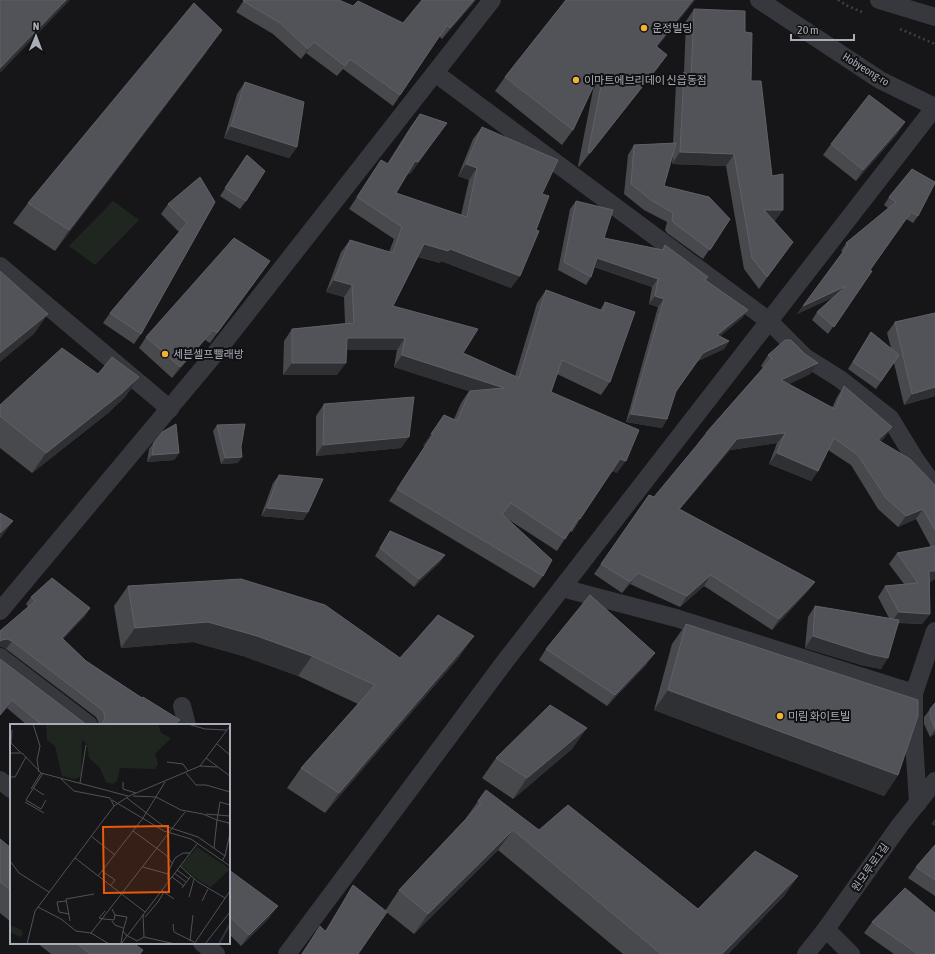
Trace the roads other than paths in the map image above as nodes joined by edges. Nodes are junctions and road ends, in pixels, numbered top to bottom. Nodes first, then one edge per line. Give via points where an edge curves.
1 (492, 0) edge
2 (759, 0) edge
3 (879, 0) edge
4 (935, 17) edge
5 (435, 73) junction
6 (935, 107) edge
7 (0, 266) edge
8 (770, 321) junction
9 (170, 409) junction
10 (935, 487) edge
11 (562, 588) junction
12 (0, 611) edge
13 (935, 631) edge
14 (0, 656) edge
15 (930, 659) edge
16 (914, 693) junction
17 (182, 706) dead end
18 (88, 724) edge
19 (188, 724) edge
20 (0, 780) edge
21 (935, 781) edge
22 (10, 788) edge
23 (918, 803) junction
24 (826, 929) junction
25 (203, 944) edge
26 (216, 954) edge
27 (287, 954) edge
28 (806, 954) edge
29 (851, 954) edge

1 - 5 street
2 - 6 street, Hobyeong-ro via 880,80
3 - 4 street
5 - 8 street
5 - 9 street
6 - 8 street
7 - 9 street
8 - 10 street via 805,357 840,379 890,418
8 - 11 street
9 - 12 street
11 - 16 street via 676,618
11 - 27 street
13 - 15 street
14 - 18 street
15 - 16 street
16 - 23 street
17 - 19 street
20 - 22 street
21 - 23 street, 원모루로1길
23 - 24 street, 원모루로1길
24 - 28 street, 원모루로1길
24 - 29 street
25 - 26 street

